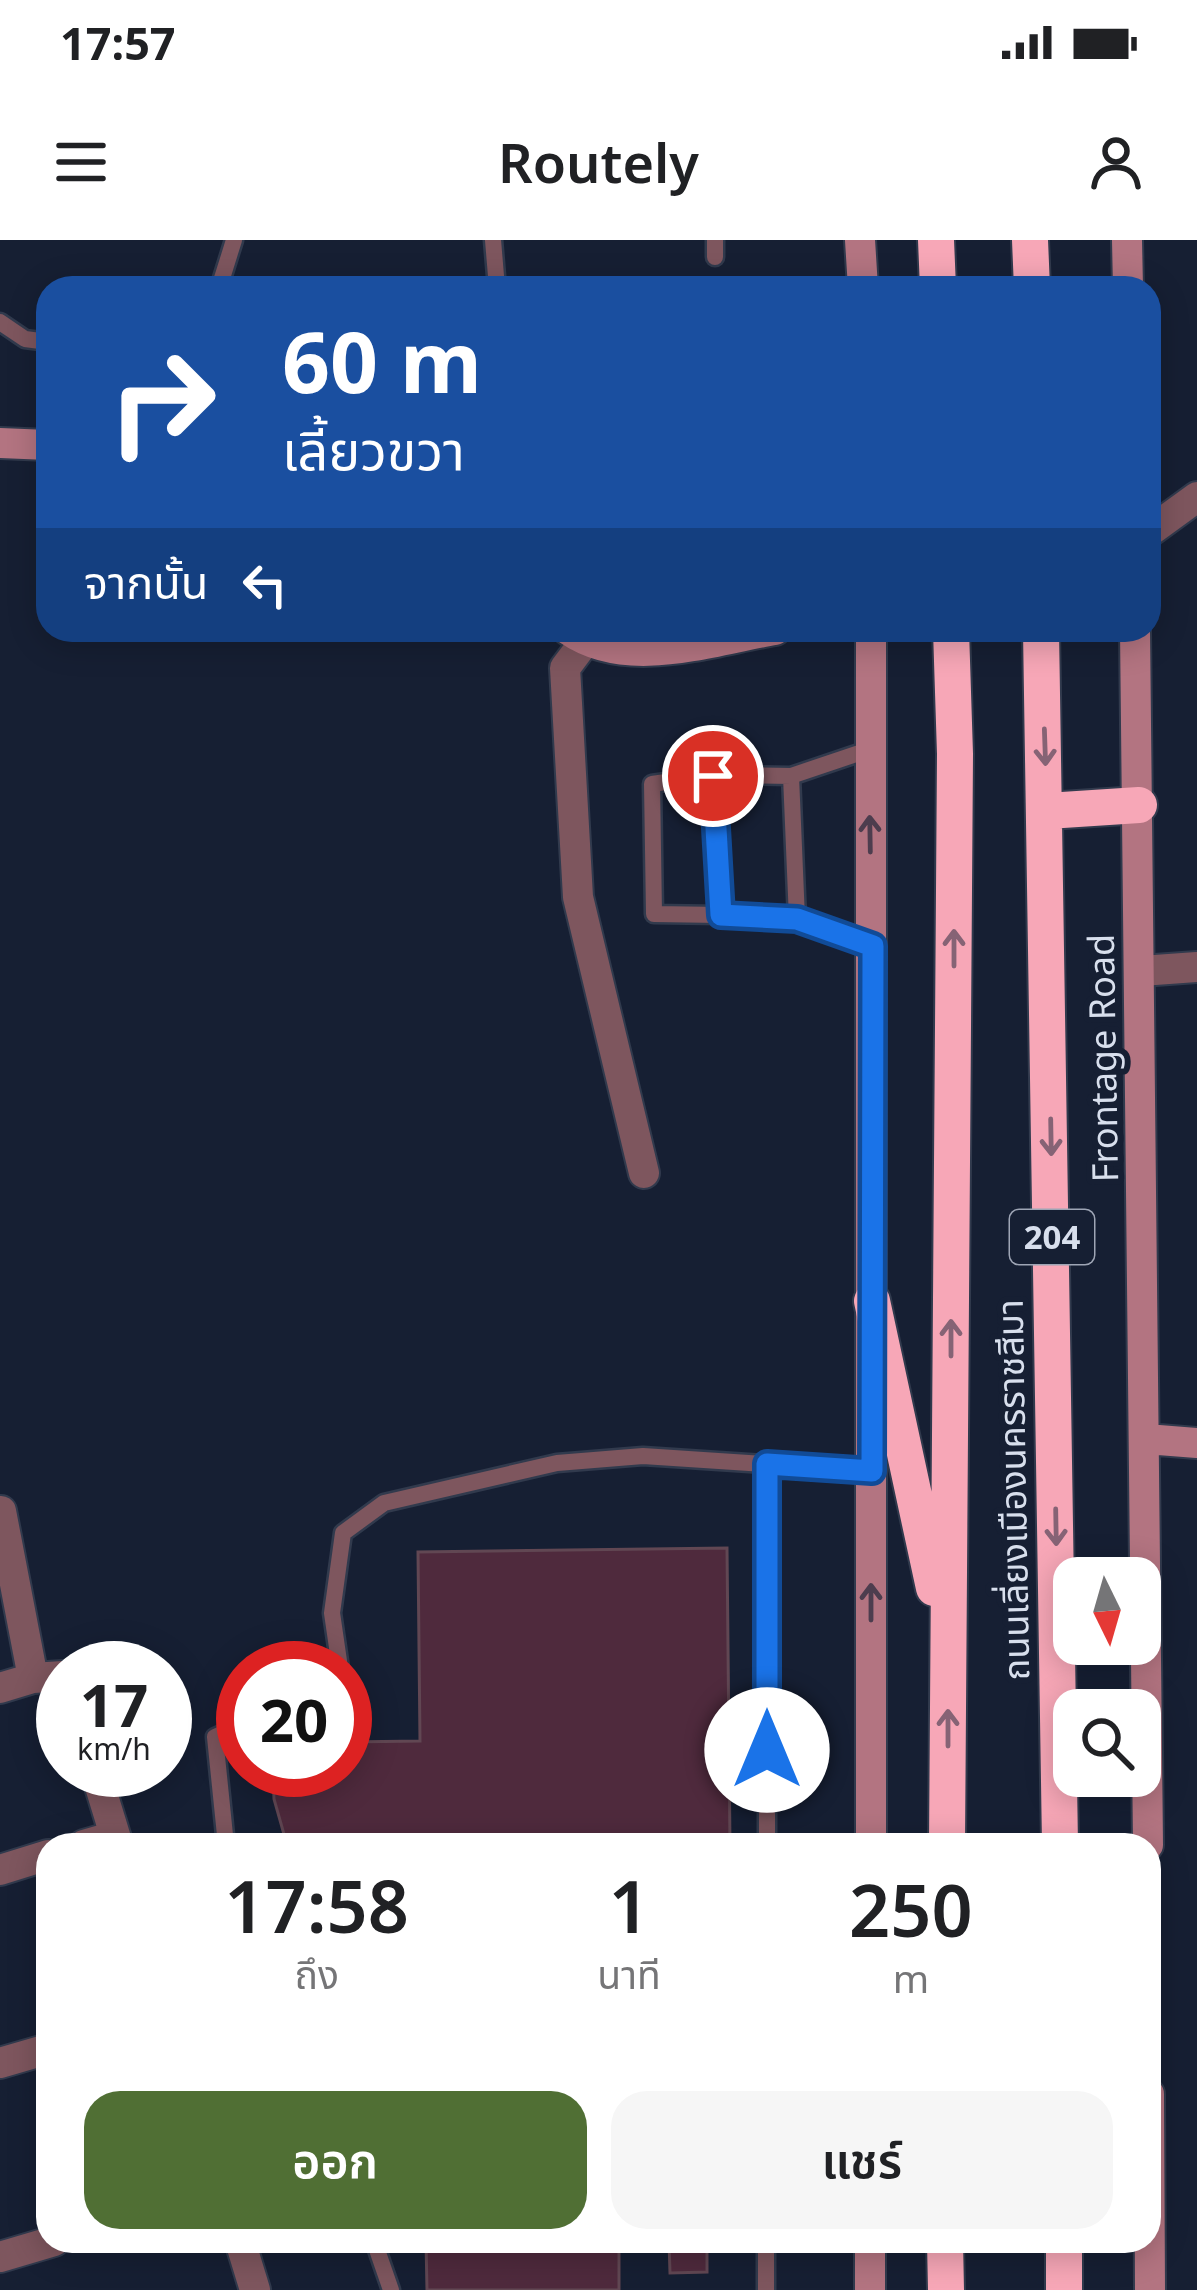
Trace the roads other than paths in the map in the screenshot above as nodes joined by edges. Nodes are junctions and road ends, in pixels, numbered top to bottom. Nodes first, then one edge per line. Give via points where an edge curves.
1 (234, 240) edge
2 (493, 240) edge
3 (860, 240) edge
4 (936, 240) edge
5 (1030, 240) edge
6 (1126, 240) edge
7 (223, 276) edge
8 (496, 276) edge
9 (862, 276) edge
10 (938, 276) edge
11 (1032, 276) edge
12 (1128, 276) edge
13 (0, 322) edge
14 (36, 340) edge
15 (0, 443) edge
16 (36, 444) edge
17 (1197, 497) edge
18 (1161, 523) edge
19 (575, 642) edge
20 (603, 642) edge
21 (701, 642) edge
22 (871, 642) edge
23 (950, 642) edge
24 (1042, 642) edge
25 (1135, 642) edge
26 (868, 749) junction
27 (713, 776) junction
28 (791, 776) junction
29 (1139, 805) junction
30 (1047, 812) junction
31 (721, 915) junction
32 (797, 919) junction
33 (873, 946) junction
34 (1197, 967) edge
35 (1141, 970) junction
36 (644, 1173) dead end
37 (872, 1301) junction
38 (1146, 1439) junction
39 (1197, 1444) edge
40 (767, 1464) junction
41 (872, 1471) junction
42 (1, 1511) edge
43 (38, 1641) edge
44 (336, 1641) edge
45 (949, 1656) junction
46 (36, 1680) edge
47 (0, 1688) edge
48 (103, 1797) edge
49 (221, 1797) edge
50 (115, 1833) edge
51 (225, 1833) edge
52 (767, 1833) edge
53 (871, 1833) edge
54 (947, 1833) edge
55 (1060, 1833) edge
56 (1148, 1833) edge
57 (36, 1860) edge
58 (0, 1870) edge
59 (36, 2053) edge
60 (0, 2063) edge
61 (36, 2246) edge
62 (244, 2253) edge
63 (378, 2253) edge
64 (766, 2253) edge
65 (870, 2253) edge
66 (945, 2253) edge
67 (1064, 2253) edge
68 (1150, 2253) edge
69 (0, 2257) edge
70 (255, 2290) edge
71 (391, 2290) edge
72 (766, 2290) edge
73 (870, 2290) edge
74 (946, 2290) edge
75 (1064, 2290) edge
76 (1150, 2290) edge

1 - 7 lane
2 - 8 lane
3 - 9 main road
4 - 10 highway
5 - 11 highway
6 - 12 main road
13 - 14 lane
15 - 16 main road
17 - 18 street
19 - 36 street via 566,668 578,897
20 - 21 main road via 640,652
22 - 26 main road
45 -> 23 highway, ถนนเลี่ยงเมืองนครราชสีมา
24 -> 30 highway, ถนนเลี่ยงเมืองนครราชสีมา / 204
25 - 29 main road, Frontage Road
26 - 28 lane
33 -> 26 main road
27 - 28 lane
27 - 31 lane
27 - 31 lane via 652,784 655,914
28 - 32 lane
29 - 30 highway
29 - 35 main road, Frontage Road
30 -> 55 highway, ถนนเลี่ยงเมืองนครราชสีมา / 204
31 - 32 lane
32 - 33 lane
33 - 37 main road
34 - 35 street
35 - 38 main road, Frontage Road
37 - 41 main road
37 - 45 highway
38 - 39 main road
38 - 56 main road, Frontage Road
40 - 41 lane
40 - 44 lane via 643,1456 556,1463 384,1503 343,1533
40 - 52 lane
53 -> 41 main road
42 - 43 street
54 -> 45 highway, ถนนเลี่ยงเมืองนครราชสีมา
46 - 47 street
48 - 50 street
49 - 51 lane
57 - 58 street
59 - 60 street
61 - 69 street
62 - 70 street
63 - 71 lane
64 - 72 lane
65 - 73 main road
66 - 74 highway
67 - 75 highway
68 - 76 main road

